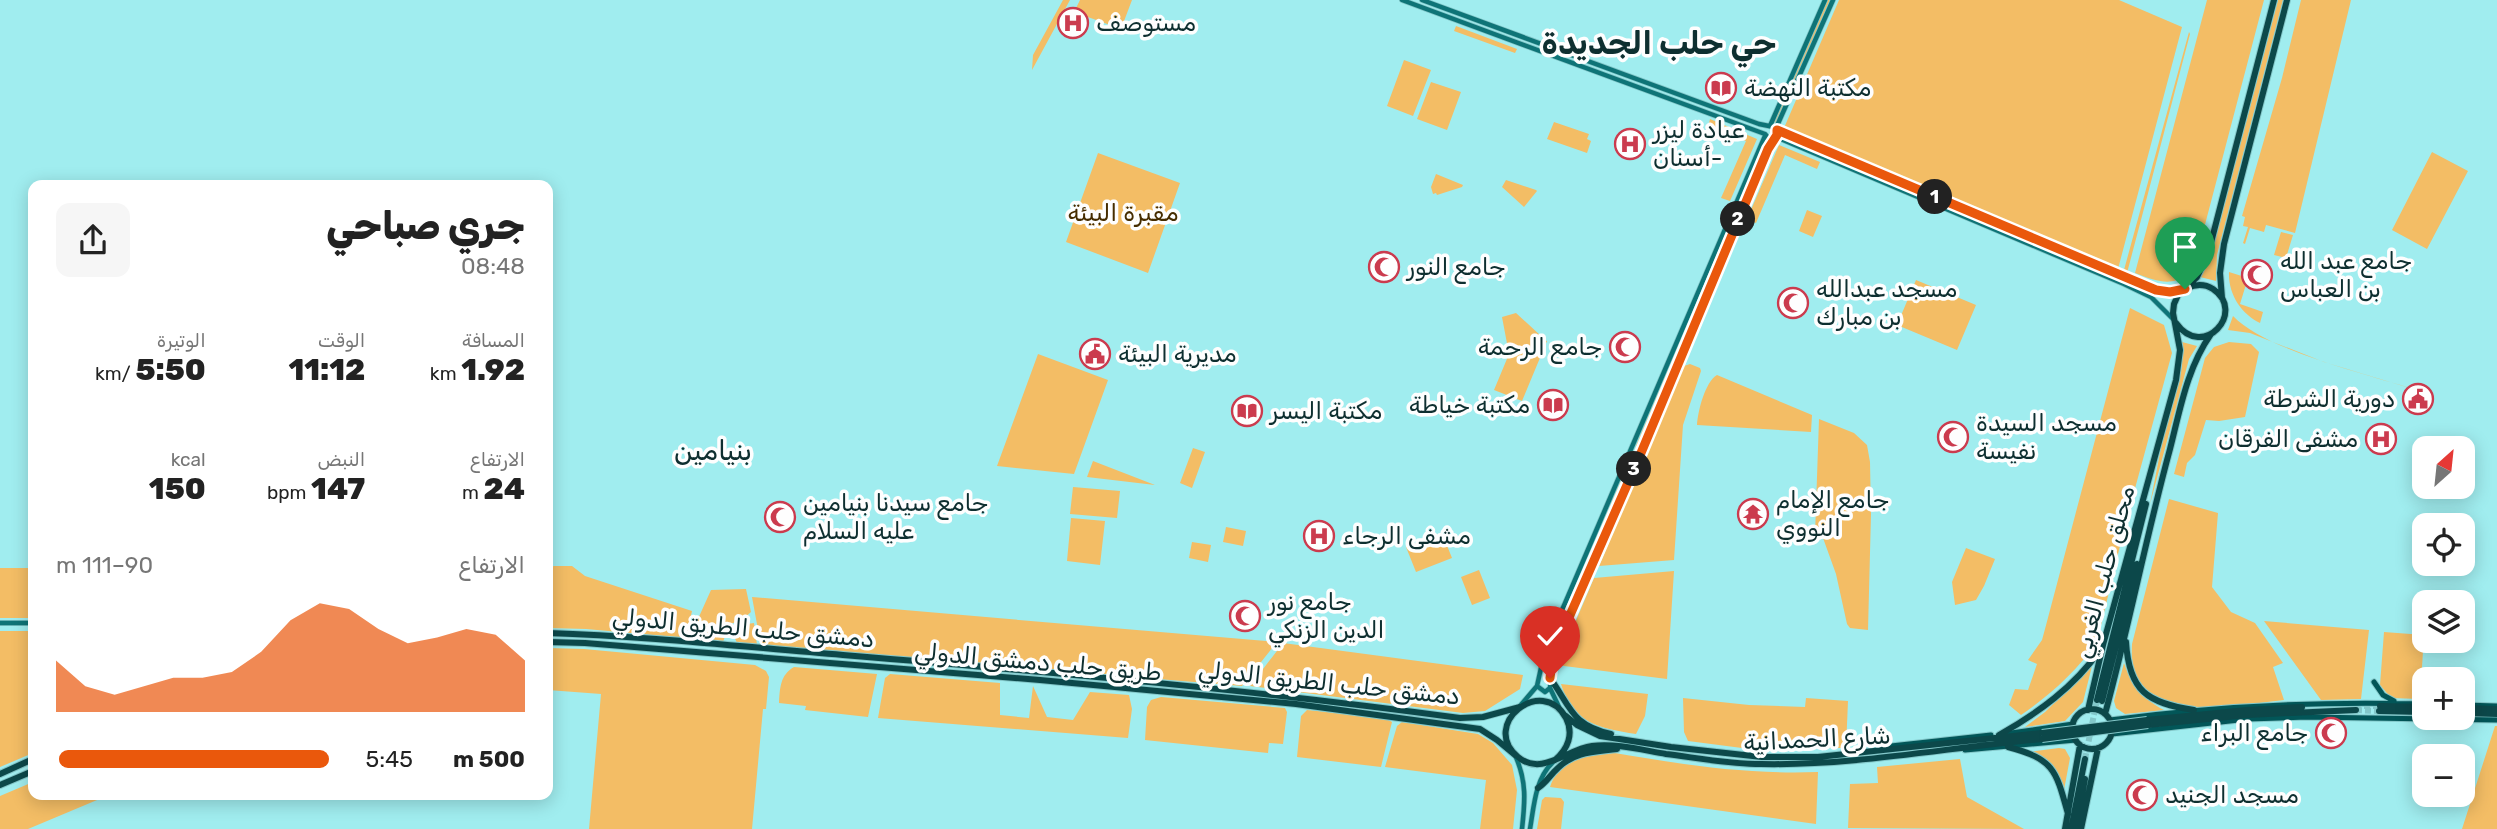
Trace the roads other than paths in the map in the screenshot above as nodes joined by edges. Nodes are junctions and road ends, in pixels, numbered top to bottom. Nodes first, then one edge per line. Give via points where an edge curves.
1 (1402, 0) edge
2 (1422, 0) edge
3 (1825, 0) edge
4 (1833, 0) edge
5 (2274, 0) edge
6 (2287, 0) edge
7 (1516, 37) junction
8 (1773, 128) junction
9 (1765, 135) junction
10 (1774, 138) junction
11 (1717, 247) junction
12 (1725, 250) junction
13 (2185, 289) junction
14 (2222, 298) junction
15 (2176, 322) junction
16 (2211, 334) junction
17 (1632, 448) junction
18 (1641, 453) junction
19 (2148, 481) junction
20 (2160, 485) junction
21 (1562, 612) junction
22 (1569, 616) junction
23 (0, 623) edge
24 (28, 623) edge
25 (553, 633) edge
26 (2126, 634) junction
27 (553, 642) edge
28 (2103, 645) junction
29 (1550, 678) junction
30 (2374, 682) dead end
31 (1537, 686) junction
32 (1550, 688) junction
33 (2403, 703) junction
34 (2412, 705) edge
35 (1520, 707) junction
36 (2355, 708) tunnel mouth
37 (2379, 708) tunnel mouth
38 (2412, 708) edge
39 (2475, 709) edge
40 (2088, 710) junction
41 (2194, 710) junction
42 (2497, 710) edge
43 (1562, 712) junction
44 (2247, 712) junction
45 (2107, 717) junction
46 (2497, 720) edge
47 (2073, 723) junction
48 (2112, 734) junction
49 (1999, 735) junction
50 (2078, 742) junction
51 (1625, 744) junction
52 (2008, 747) junction
53 (2098, 748) junction
54 (1875, 754) junction
55 (1515, 755) junction
56 (2087, 759) tunnel mouth
57 (1555, 760) junction
58 (28, 761) edge
59 (28, 773) edge
60 (0, 774) edge
61 (0, 785) edge
62 (1538, 788) junction
63 (2068, 814) junction
64 (1522, 829) edge
65 (1530, 829) edge
66 (2065, 829) edge
67 (2076, 829) edge

1 - 7 main road
2 - 7 main road
3 - 8 main road
4 - 8 main road
5 - 13 highway via 2208,254
6 - 14 highway via 2224,244
7 - 8 main road
7 - 9 main road
8 - 9 main road
8 - 10 main road
8 - 13 main road via 2156,290
9 - 10 main road
9 - 11 main road
10 - 12 main road
10 - 15 main road via 2124,284 2151,297
11 - 12 main road
11 - 17 main road
12 - 18 main road
13 - 14 highway via 2203,285
13 - 15 highway via 2174,304
14 - 16 highway via 2224,318
15 - 16 highway via 2191,335
15 - 19 highway, محلق حلب الغربي via 2180,349 2176,380
16 - 20 highway, محلق حلب الغربي via 2197,355
17 - 18 main road
17 - 21 main road
18 - 22 main road
19 - 20 highway via 2099,701
19 - 28 highway, محلق حلب الغربي
20 - 26 highway, محلق حلب الغربي
21 - 22 main road
21 - 31 main road via 1545,650
22 - 29 main road via 1551,661
23 - 24 main road
25 - 35 highway, دمشق حلب الطريق الدولي via 999,667 1460,718
26 - 41 highway via 2129,669 2141,690 2162,704
26 - 45 highway, محلق حلب الغربي
27 - 55 highway, طريق حلب دمشق الدولي via 1296,704 1480,729
28 - 40 highway, محلق حلب الغربي
28 - 49 highway via 2070,684 2029,718
29 - 32 main road
29 - 51 highway via 1580,721 1614,734
30 - 33 main road via 2385,697
31 - 32 main road via 1542,691
31 - 35 main road
32 - 43 main road
33 - 34 main road
33 - 44 main road
35 - 43 highway via 1546,702
35 - 55 highway via 1507,724 1506,735
36 - 44 highway, شارع الحمدانية
37 - 38 highway
39 - 42 highway
40 - 45 highway
40 - 47 highway
41 - 44 main road
41 - 45 main road
43 - 51 highway, شارع الحمدانية via 1592,733
43 - 57 highway via 1569,738
44 - 46 main road
44 - 48 main road
44 - 54 highway, شارع الحمدانية, bridge
45 - 48 highway
47 - 49 main road
47 - 50 highway
48 - 53 highway
49 - 54 main road via 1889,746
50 - 52 main road
50 - 53 highway
50 - 63 highway
51 - 54 highway, شارع الحمدانية via 1722,762 1761,764 1831,762
51 - 57 highway, شارع الحمدانية via 1572,750
51 - 62 highway via 1574,757
52 - 54 main road via 1890,759
52 - 63 highway via 2036,756 2051,768
53 - 67 highway
55 - 57 highway via 1534,765
55 - 64 main road via 1526,798
56 - 67 highway
57 - 62 main road
58 - 60 highway
59 - 61 highway
62 - 65 main road
63 - 66 highway

